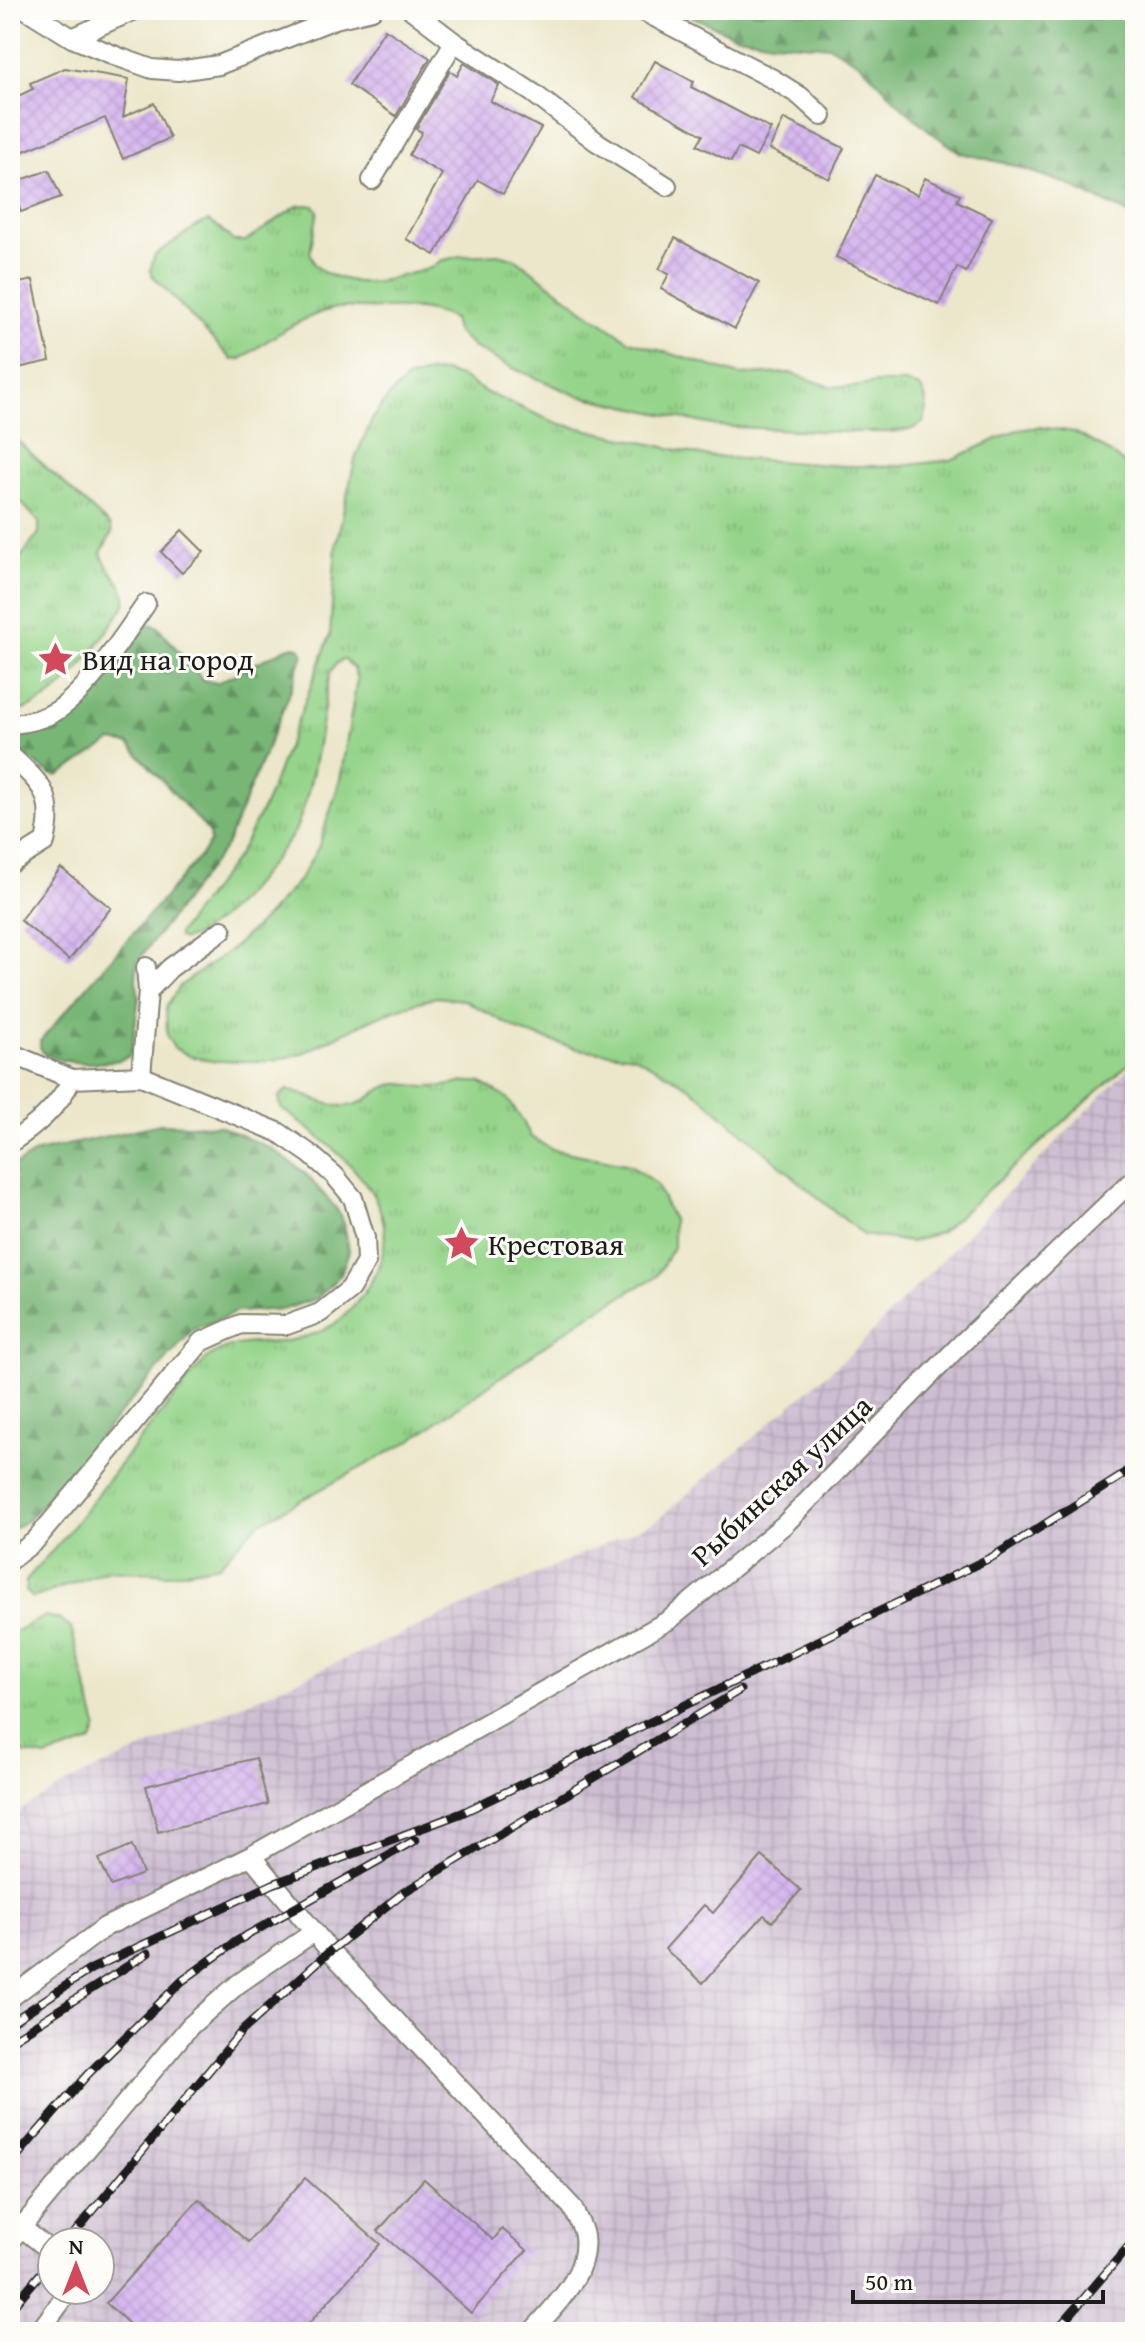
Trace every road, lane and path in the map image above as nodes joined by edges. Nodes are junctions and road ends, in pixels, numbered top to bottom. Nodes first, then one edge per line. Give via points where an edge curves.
1 (27, 10) edge
2 (135, 10) edge
3 (372, 10) edge
4 (412, 10) edge
5 (641, 10) edge
6 (72, 38) junction
7 (454, 42) junction
8 (822, 116) dead end
9 (372, 180) dead end
10 (667, 186) dead end
11 (146, 604) dead end
12 (10, 724) edge
13 (10, 755) edge
14 (10, 864) edge
15 (222, 930) dead end
16 (146, 967) dead end
17 (148, 991) junction
18 (10, 1053) edge
19 (141, 1076) junction
20 (72, 1079) junction
21 (10, 1143) edge
22 (1135, 1178) edge
23 (10, 1560) edge
24 (251, 1856) junction
25 (314, 1932) junction
26 (10, 1998) edge
27 (16, 2234) edge
28 (36, 2244) edge
29 (58, 2306) edge
30 (39, 2332) edge
31 (532, 2332) edge

1 - 6 lane
2 - 6 lane
3 - 6 lane via 335,19 219,65 178,71 152,69
4 - 7 lane
5 - 8 lane via 773,79
7 - 9 lane
7 - 10 lane
11 - 12 lane via 110,655 57,711
13 - 14 lane via 43,788 48,813 45,842
15 - 17 lane
16 - 17 lane
17 - 19 lane
18 - 20 lane
19 - 20 lane
19 - 23 lane via 278,1132 310,1154 353,1198 366,1262 350,1289 320,1313 287,1325 241,1324 201,1342 35,1541
20 - 21 lane via 42,1119
22 - 24 lane, Рыбинская улица via 959,1346 785,1524 669,1620
24 - 25 lane
24 - 26 lane, Рыбинская улица via 105,1927
25 - 27 lane via 238,1984 190,2026
25 - 31 lane via 572,2207 584,2234 583,2261 569,2289
27 - 28 lane
29 - 30 lane

